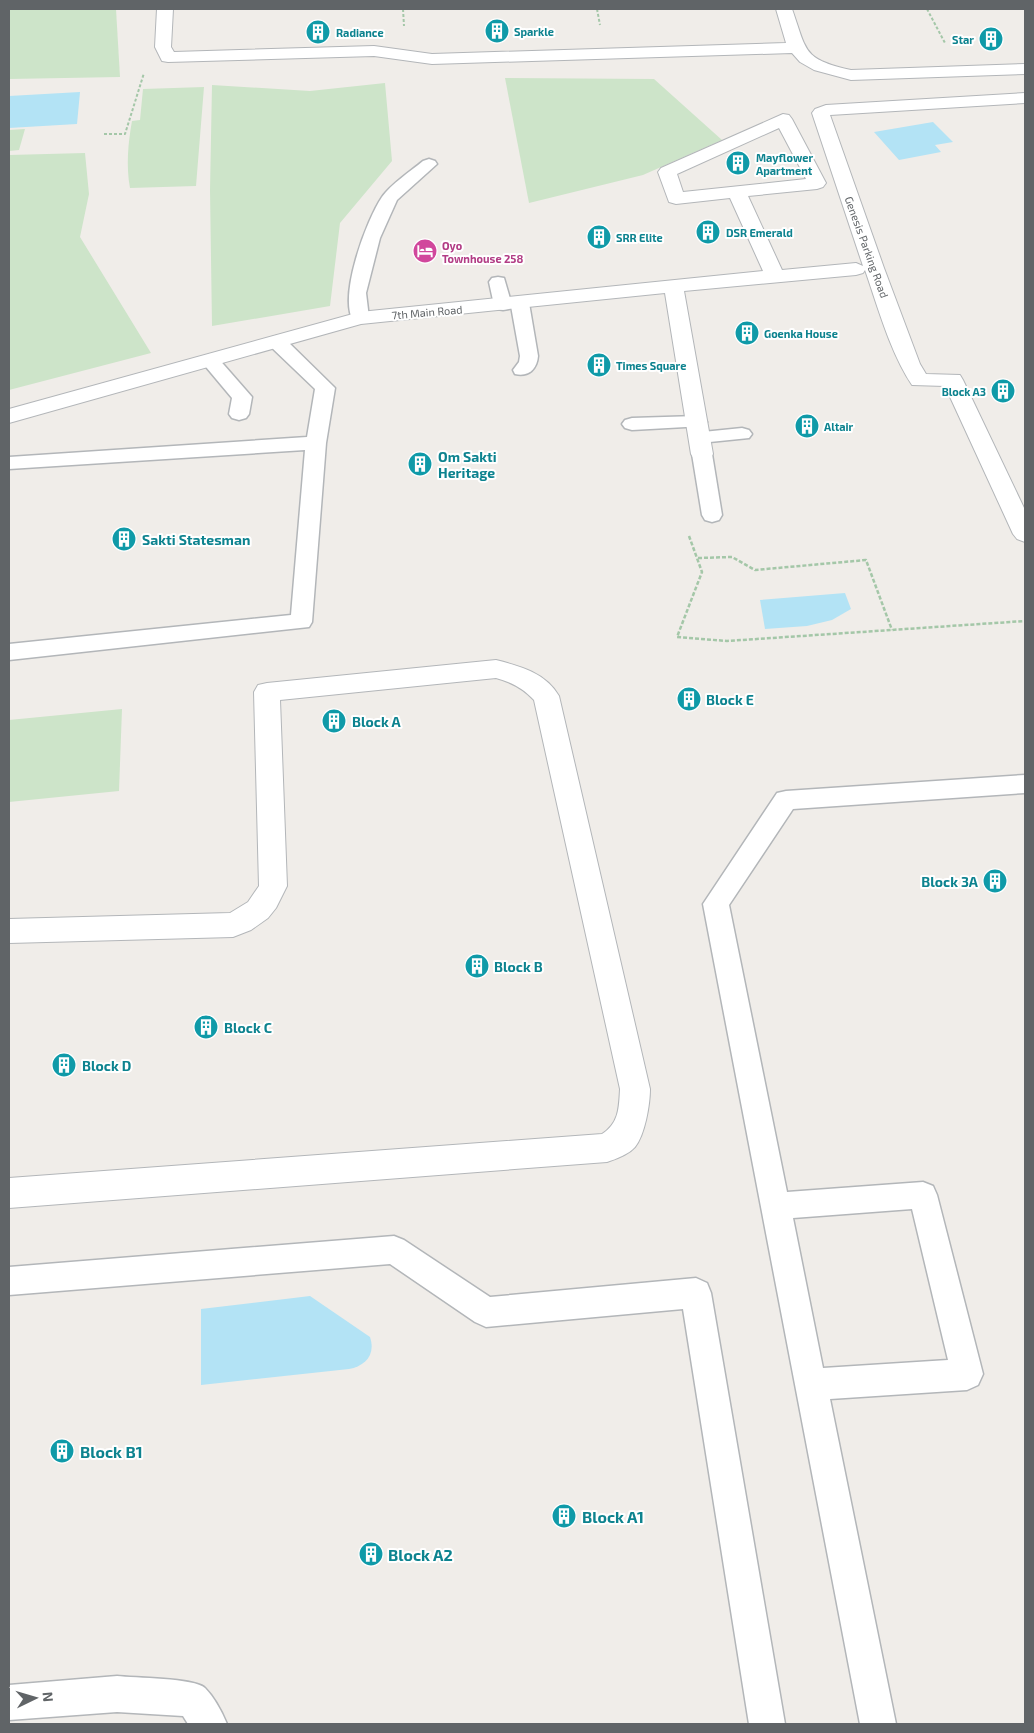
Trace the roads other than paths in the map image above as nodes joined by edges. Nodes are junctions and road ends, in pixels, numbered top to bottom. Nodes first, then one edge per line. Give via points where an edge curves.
1 (165, 9) edge
2 (784, 9) edge
3 (797, 48) junction
4 (1025, 69) edge
5 (1025, 98) edge
6 (429, 164) dead end
7 (737, 192) junction
8 (856, 269) dead end
9 (775, 276) junction
10 (498, 282) dead end
11 (674, 288) junction
12 (511, 304) junction
13 (360, 318) junction
14 (277, 342) junction
15 (210, 361) junction
16 (522, 370) dead end
17 (239, 414) dead end
18 (9, 416) edge
19 (632, 424) dead end
20 (742, 434) dead end
21 (700, 438) junction
22 (316, 443) junction
23 (9, 463) edge
24 (712, 515) dead end
25 (1025, 534) edge
26 (9, 652) edge
27 (1025, 784) edge
28 (9, 932) edge
29 (9, 1194) edge
30 (775, 1206) junction
31 (9, 1281) edge
32 (811, 1385) junction
33 (9, 1703) edge
34 (209, 1724) edge
35 (766, 1724) edge
36 (878, 1724) edge

1 - 3 street via 163,47 168,57 374,51 432,59
2 - 3 street
3 - 4 street via 812,62 851,75
5 - 25 street, Genesis Parking Road via 826,110 821,113 910,364 920,380 953,380
6 - 13 lane via 390,198 371,238 357,292
7 - 7 street via 816,183 783,119 668,172 676,198
7 - 9 street
8 - 9 street, 7th Main Road
9 - 11 street, 7th Main Road
10 - 12 lane
11 - 12 street, 7th Main Road
11 - 21 street
12 - 13 street, 7th Main Road
12 - 16 lane via 529,356
13 - 14 street, 7th Main Road
14 - 15 street, 7th Main Road
14 - 22 lane via 324,388
15 - 17 lane via 242,397
15 - 18 street, 7th Main Road
19 - 21 lane
20 - 21 lane
21 - 24 lane
22 - 23 lane
22 - 26 lane via 301,622
27 - 30 lane via 786,800 716,904
28 - 29 street via 233,925 252,917 267,902 273,886 266,692 496,668 520,674 546,696 635,1089 634,1109 624,1137 607,1148
30 - 32 lane
30 - 32 lane via 923,1195 967,1374
31 - 35 lane via 394,1250 486,1312 696,1293
32 - 36 lane
33 - 34 lane via 117,1694 192,1699

